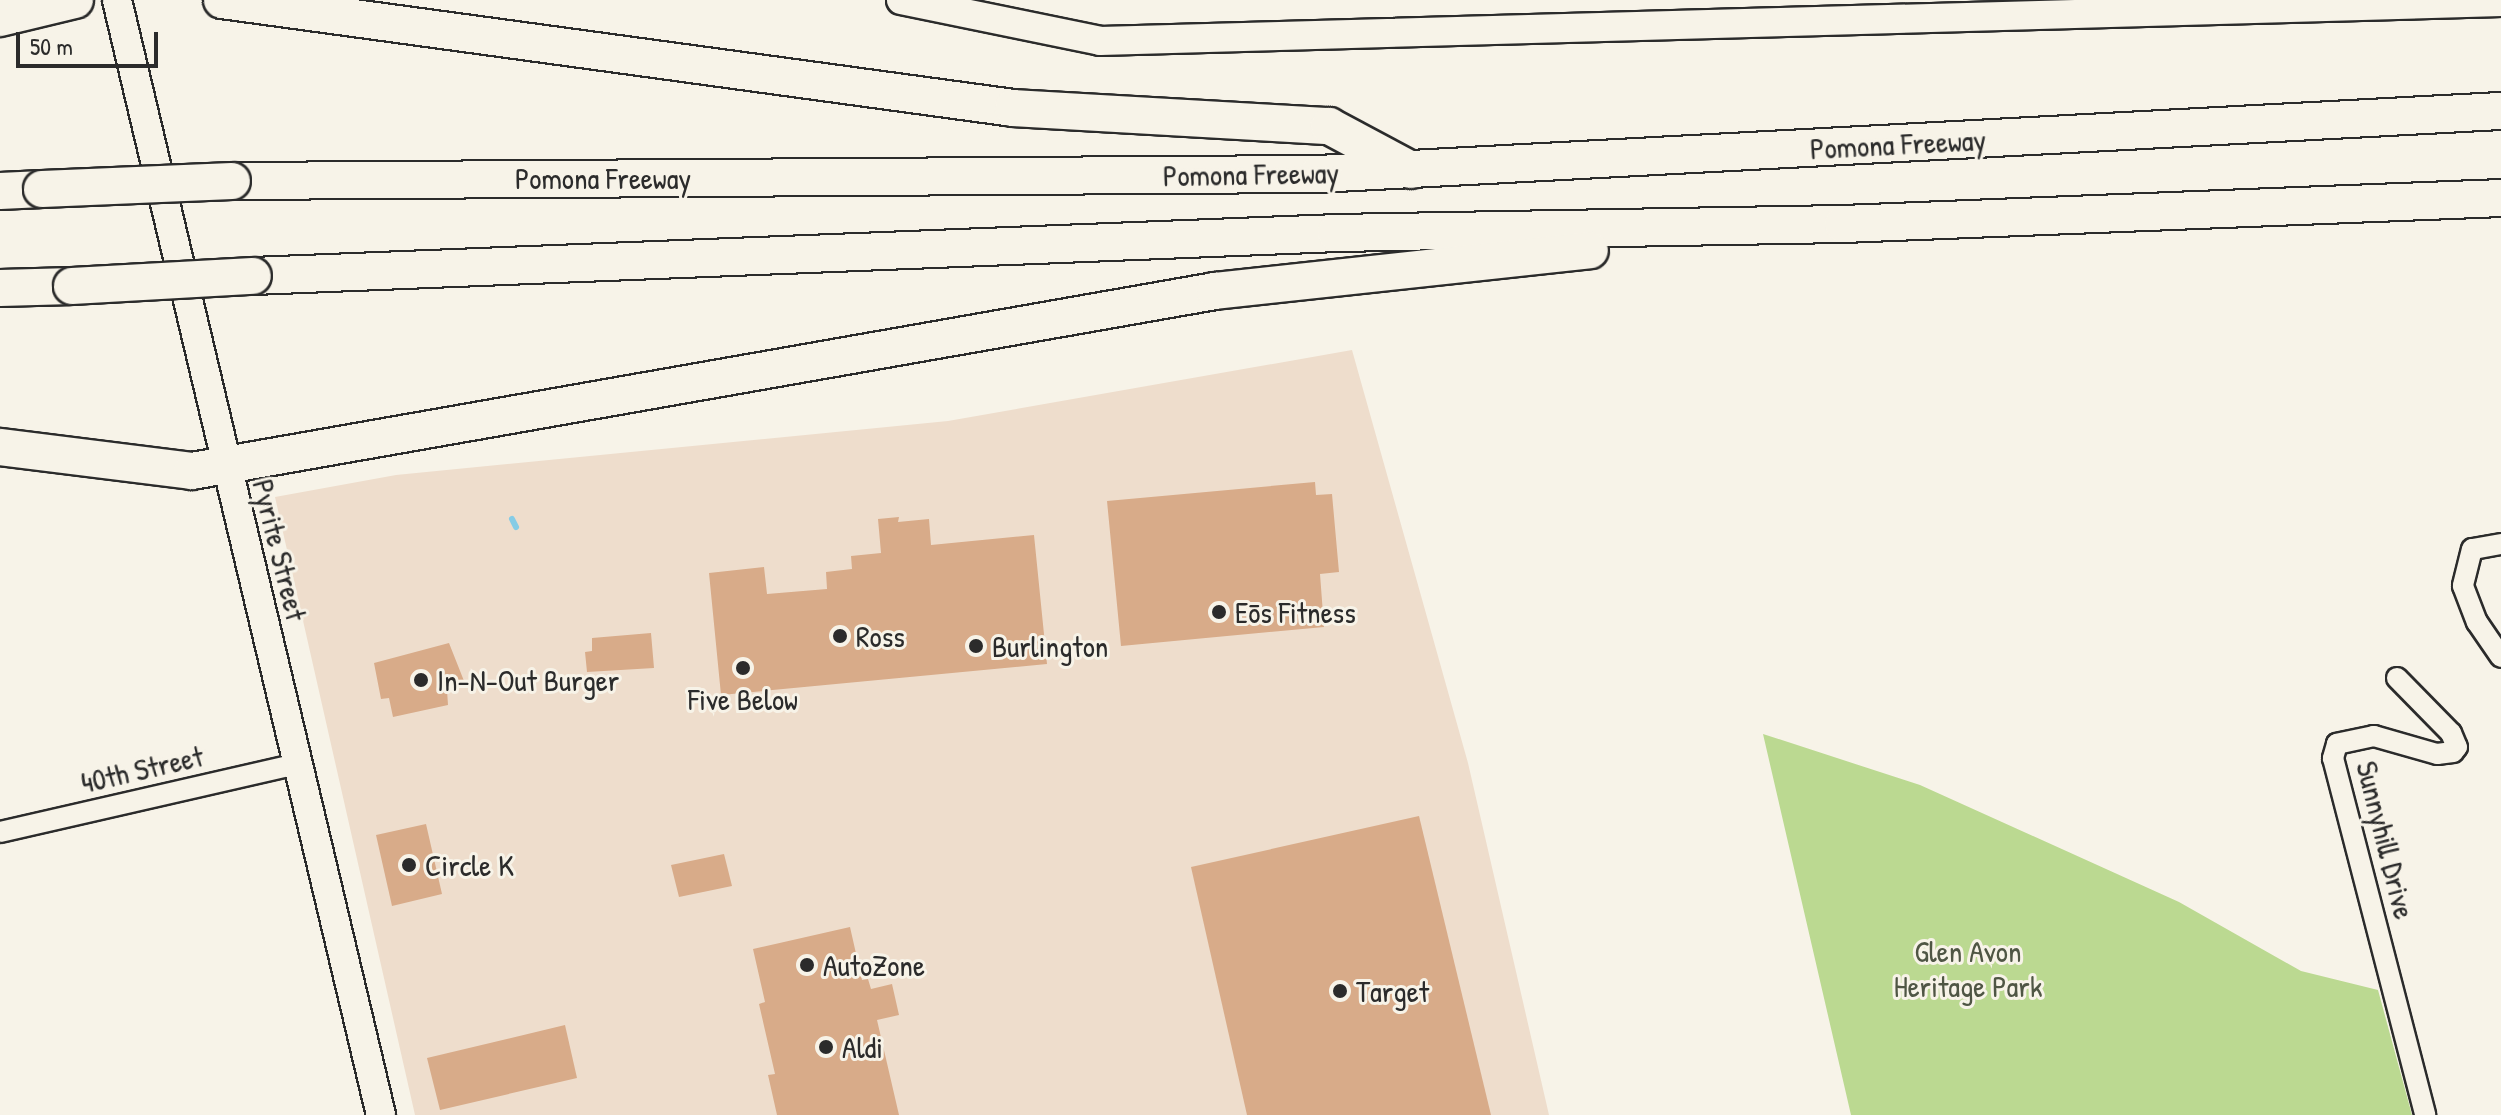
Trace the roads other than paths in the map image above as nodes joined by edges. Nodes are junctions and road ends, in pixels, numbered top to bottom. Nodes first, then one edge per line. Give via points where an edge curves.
1 (75, 0) edge
2 (117, 0) edge
3 (222, 0) edge
4 (901, 0) edge
5 (2501, 2) edge
6 (0, 18) edge
7 (2501, 111) edge
8 (1413, 170) junction
9 (0, 191) edge
10 (2501, 198) edge
11 (1843, 224) junction
12 (0, 288) edge
13 (0, 447) edge
14 (225, 465) junction
15 (2501, 544) edge
16 (2501, 657) edge
17 (2397, 678) dead end
18 (298, 764) junction
19 (0, 832) edge
20 (381, 1115) edge
21 (2425, 1115) edge

1 - 6 highway
2 - 14 street, Pyrite Street
3 - 8 highway via 1013,108 1329,126
4 - 5 street via 1100,41
7 - 8 highway, Pomona Freeway
8 - 9 highway, Pomona Freeway, bridge via 232,181
10 - 11 highway, Pomona Freeway
11 - 12 highway, Pomona Freeway, bridge via 1336,233
11 - 14 highway via 1215,291
13 - 14 highway via 192,471
14 - 18 street, Pyrite Street
15 - 16 street via 2472,549 2463,586 2477,622
17 - 21 street, Sunnyhill Drive via 2451,733 2457,747 2453,752 2437,754 2374,736 2337,744 2333,758
18 - 19 street, 40th Street
18 - 20 street, Pyrite Street

